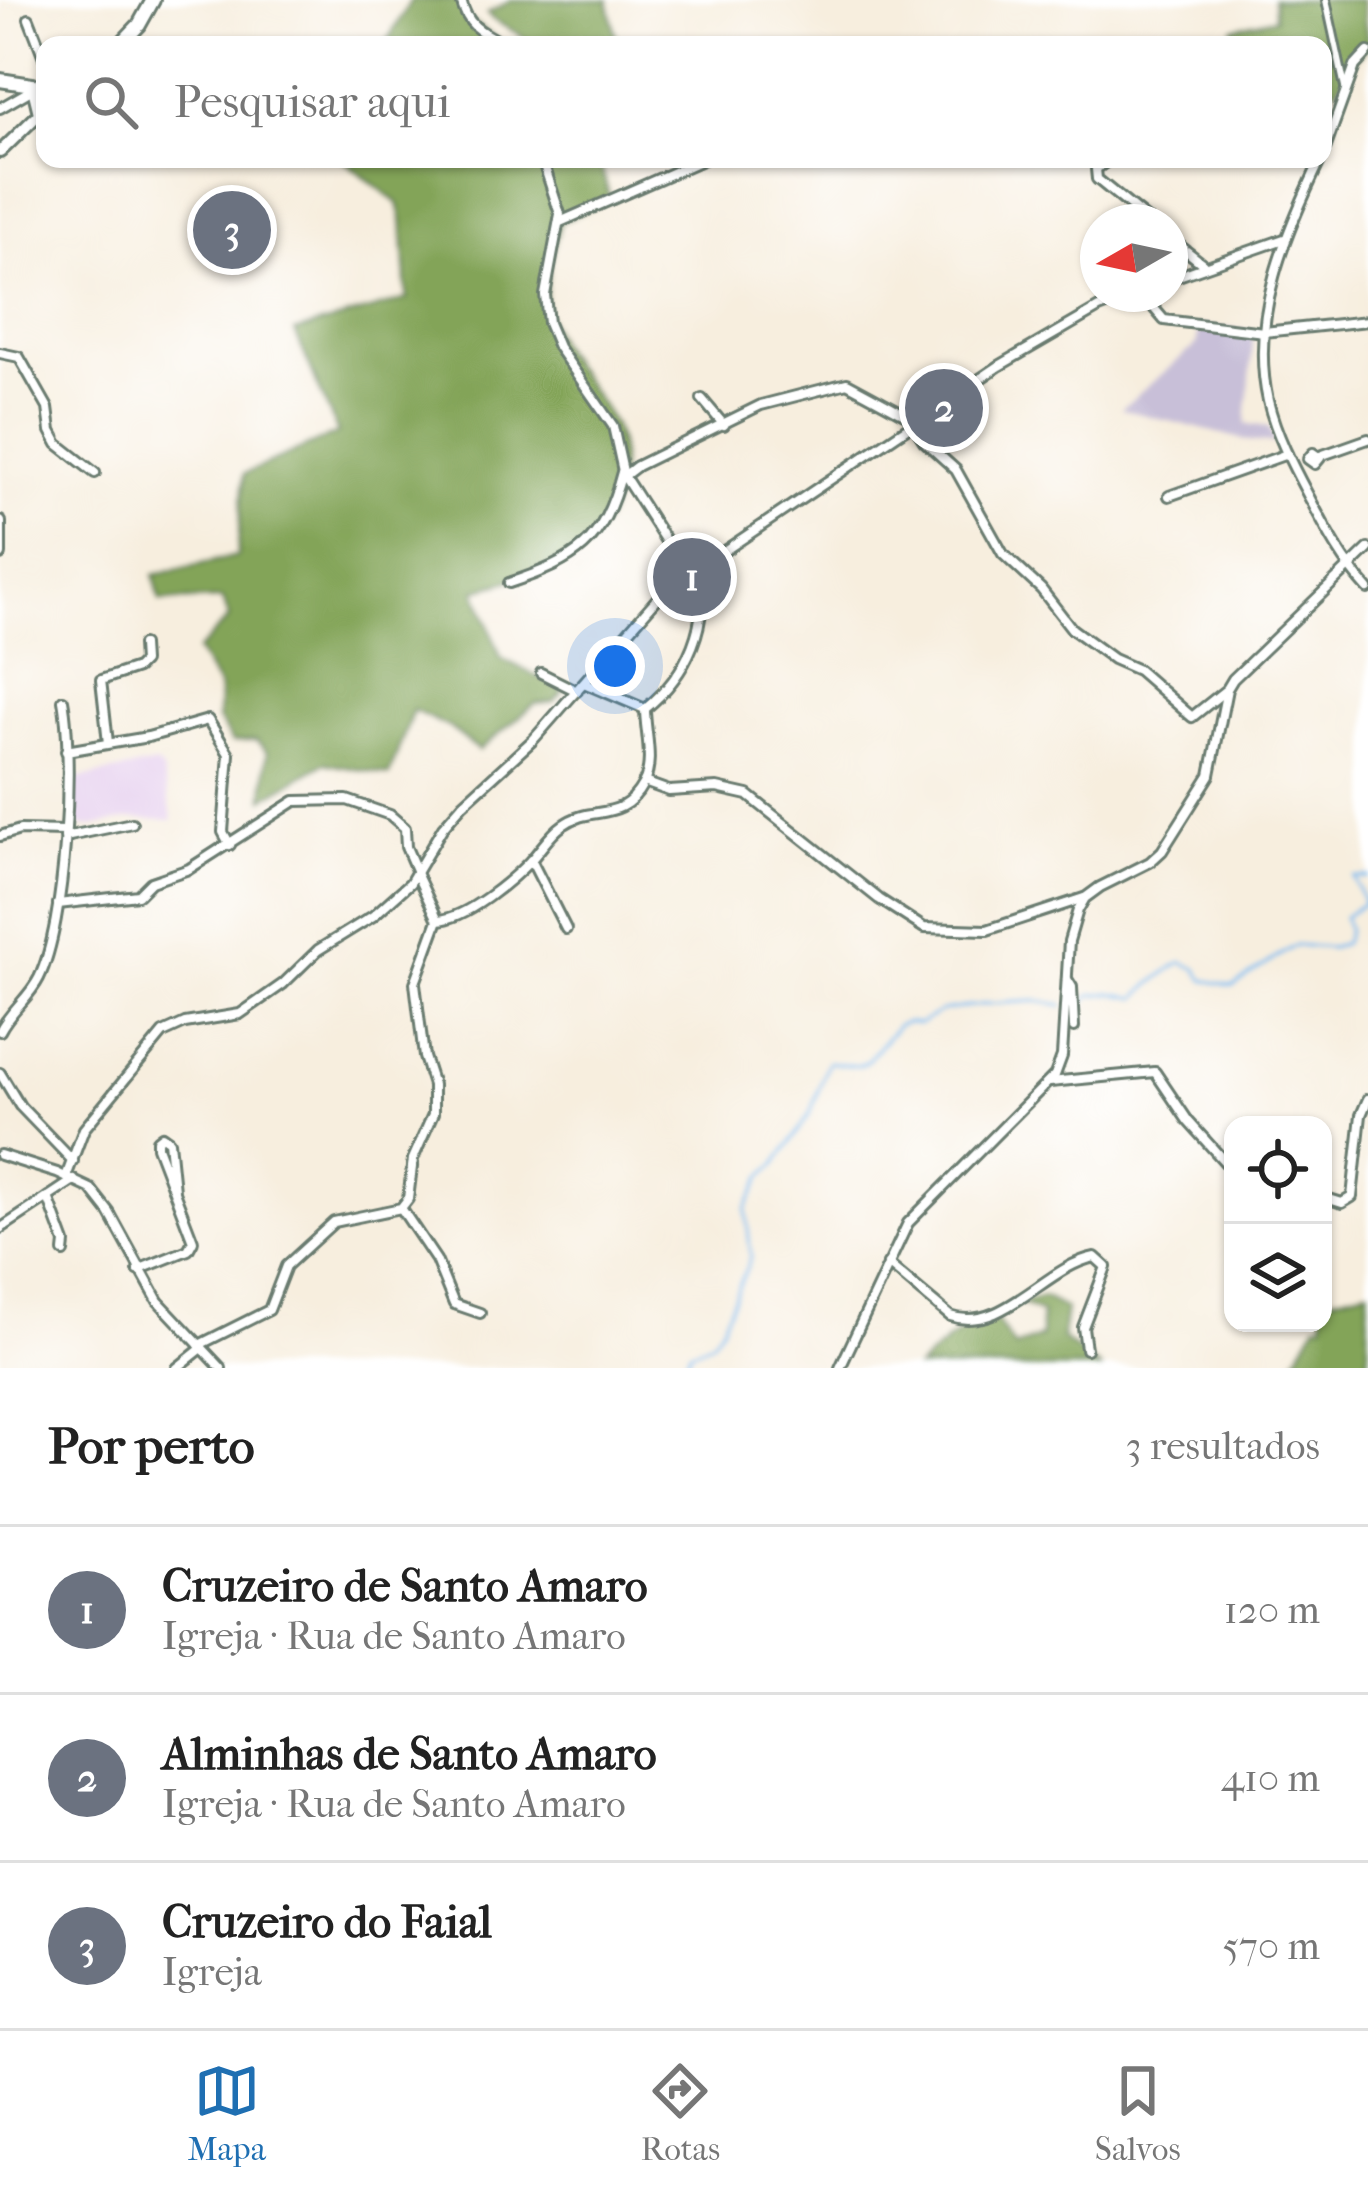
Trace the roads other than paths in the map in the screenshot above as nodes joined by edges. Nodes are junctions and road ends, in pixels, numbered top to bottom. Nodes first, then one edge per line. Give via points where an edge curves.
1 (461, 0) edge
2 (1326, 0) edge
3 (149, 2) edge
4 (29, 19) dead end
5 (129, 36) edge
6 (488, 36) edge
7 (36, 37) edge
8 (1368, 52) edge
9 (0, 80) edge
10 (36, 89) edge
11 (1346, 92) junction
12 (36, 93) edge
13 (0, 108) edge
14 (36, 116) edge
15 (1332, 130) edge
16 (0, 152) edge
17 (546, 168) edge
18 (683, 168) edge
19 (1097, 168) edge
20 (1317, 168) edge
21 (1128, 204) edge
22 (560, 221) junction
23 (1283, 239) junction
24 (1188, 252) edge
25 (1204, 265) junction
26 (1188, 272) edge
27 (1101, 312) edge
28 (1155, 312) edge
29 (1368, 321) edge
30 (1264, 332) junction
31 (0, 353) edge
32 (702, 399) dead end
33 (912, 423) junction
34 (724, 425) junction
35 (1368, 439) edge
36 (1287, 454) junction
37 (1320, 456) dead end
38 (95, 473) dead end
39 (623, 474) junction
40 (1169, 496) dead end
41 (0, 522) edge
42 (1368, 549) edge
43 (0, 554) edge
44 (697, 568) junction
45 (1348, 568) junction
46 (684, 576) junction
47 (509, 583) dead end
48 (1368, 589) edge
49 (701, 601) junction
50 (142, 645) dead end
51 (541, 673) dead end
52 (580, 687) junction
53 (1227, 689) junction
54 (63, 700) dead end
55 (645, 710) junction
56 (107, 743) junction
57 (66, 751) junction
58 (644, 782) junction
59 (132, 823) dead end
60 (65, 834) junction
61 (0, 836) edge
62 (230, 844) junction
63 (531, 860) junction
64 (416, 871) junction
65 (1085, 898) junction
66 (58, 904) junction
67 (438, 920) junction
68 (566, 928) dead end
69 (1067, 977) junction
70 (1074, 1027) dead end
71 (0, 1031) edge
72 (0, 1073) edge
73 (1049, 1082) junction
74 (1368, 1099) edge
75 (0, 1155) edge
76 (73, 1161) junction
77 (1224, 1161) edge
78 (70, 1178) junction
79 (174, 1190) junction
80 (48, 1197) junction
81 (1332, 1200) edge
82 (401, 1208) junction
83 (0, 1229) edge
84 (64, 1252) dead end
85 (888, 1264) junction
86 (138, 1270) junction
87 (480, 1313) dead end
88 (201, 1346) junction
89 (1086, 1349) dead end
90 (177, 1368) edge
91 (221, 1368) edge
92 (840, 1368) edge

1 - 6 street via 465,17
2 - 11 street
3 - 5 main road
4 - 7 street
8 - 11 street
9 - 10 main road
11 - 15 street
12 - 13 street
14 - 16 main road
17 - 22 street
18 - 22 street
19 - 21 street via 1096,178
20 - 23 street
22 - 39 street via 544,295 547,320 613,426
23 - 25 street
23 - 30 street
24 - 25 street
25 - 26 street
27 - 33 street
28 - 30 street via 1163,320
29 - 30 street
30 - 36 street via 1268,401
31 - 38 street via 19,357 58,444
32 - 34 street
33 - 34 street via 847,383 761,405
33 - 44 street
33 - 53 street via 956,470 1003,554 1085,640 1138,670 1192,717
34 - 39 street
35 - 37 street
36 - 40 street
36 - 45 street
39 - 46 street
39 - 47 street via 586,547
41 - 43 main road
42 - 45 street
44 - 46 street
44 - 49 street
45 - 48 street
45 - 53 street
46 - 49 street
46 - 52 street
49 - 55 street via 691,654
50 - 56 street via 137,668 101,680
51 - 52 street
52 - 55 street
52 - 64 street via 463,803
53 - 65 street via 1210,775 1173,835 1150,862
54 - 57 street
55 - 58 street
56 - 57 street
56 - 62 street via 208,719 229,754 223,832
57 - 60 street
58 - 63 street via 624,806 560,826
58 - 65 street via 748,795 924,928 988,930
59 - 60 street
60 - 61 street
60 - 66 street
62 - 64 street via 295,802 347,800 403,824
62 - 66 street via 138,895
63 - 67 street via 462,915
63 - 68 street
64 - 67 street
64 - 76 street via 373,916 240,1014 163,1033 84,1129
65 - 69 street via 1071,924
66 - 71 street via 39,977
67 - 82 street via 415,983 433,1114
69 - 70 street
69 - 73 street via 1062,1056
72 - 76 street
73 - 77 street via 1150,1070
73 - 85 street via 908,1223
74 - 81 street via 1352,1197
75 - 78 street
76 - 78 street
78 - 80 street
78 - 86 street via 99,1197
79 - 79 street via 157,1147 162,1136 169,1141
79 - 86 street via 191,1246
80 - 83 street
80 - 84 street
82 - 87 street via 454,1304
82 - 88 street via 334,1222 286,1266 269,1310
85 - 89 street via 962,1320 996,1312 1095,1257 1106,1267 1083,1327
85 - 92 street
86 - 88 street
88 - 90 street
88 - 91 street

